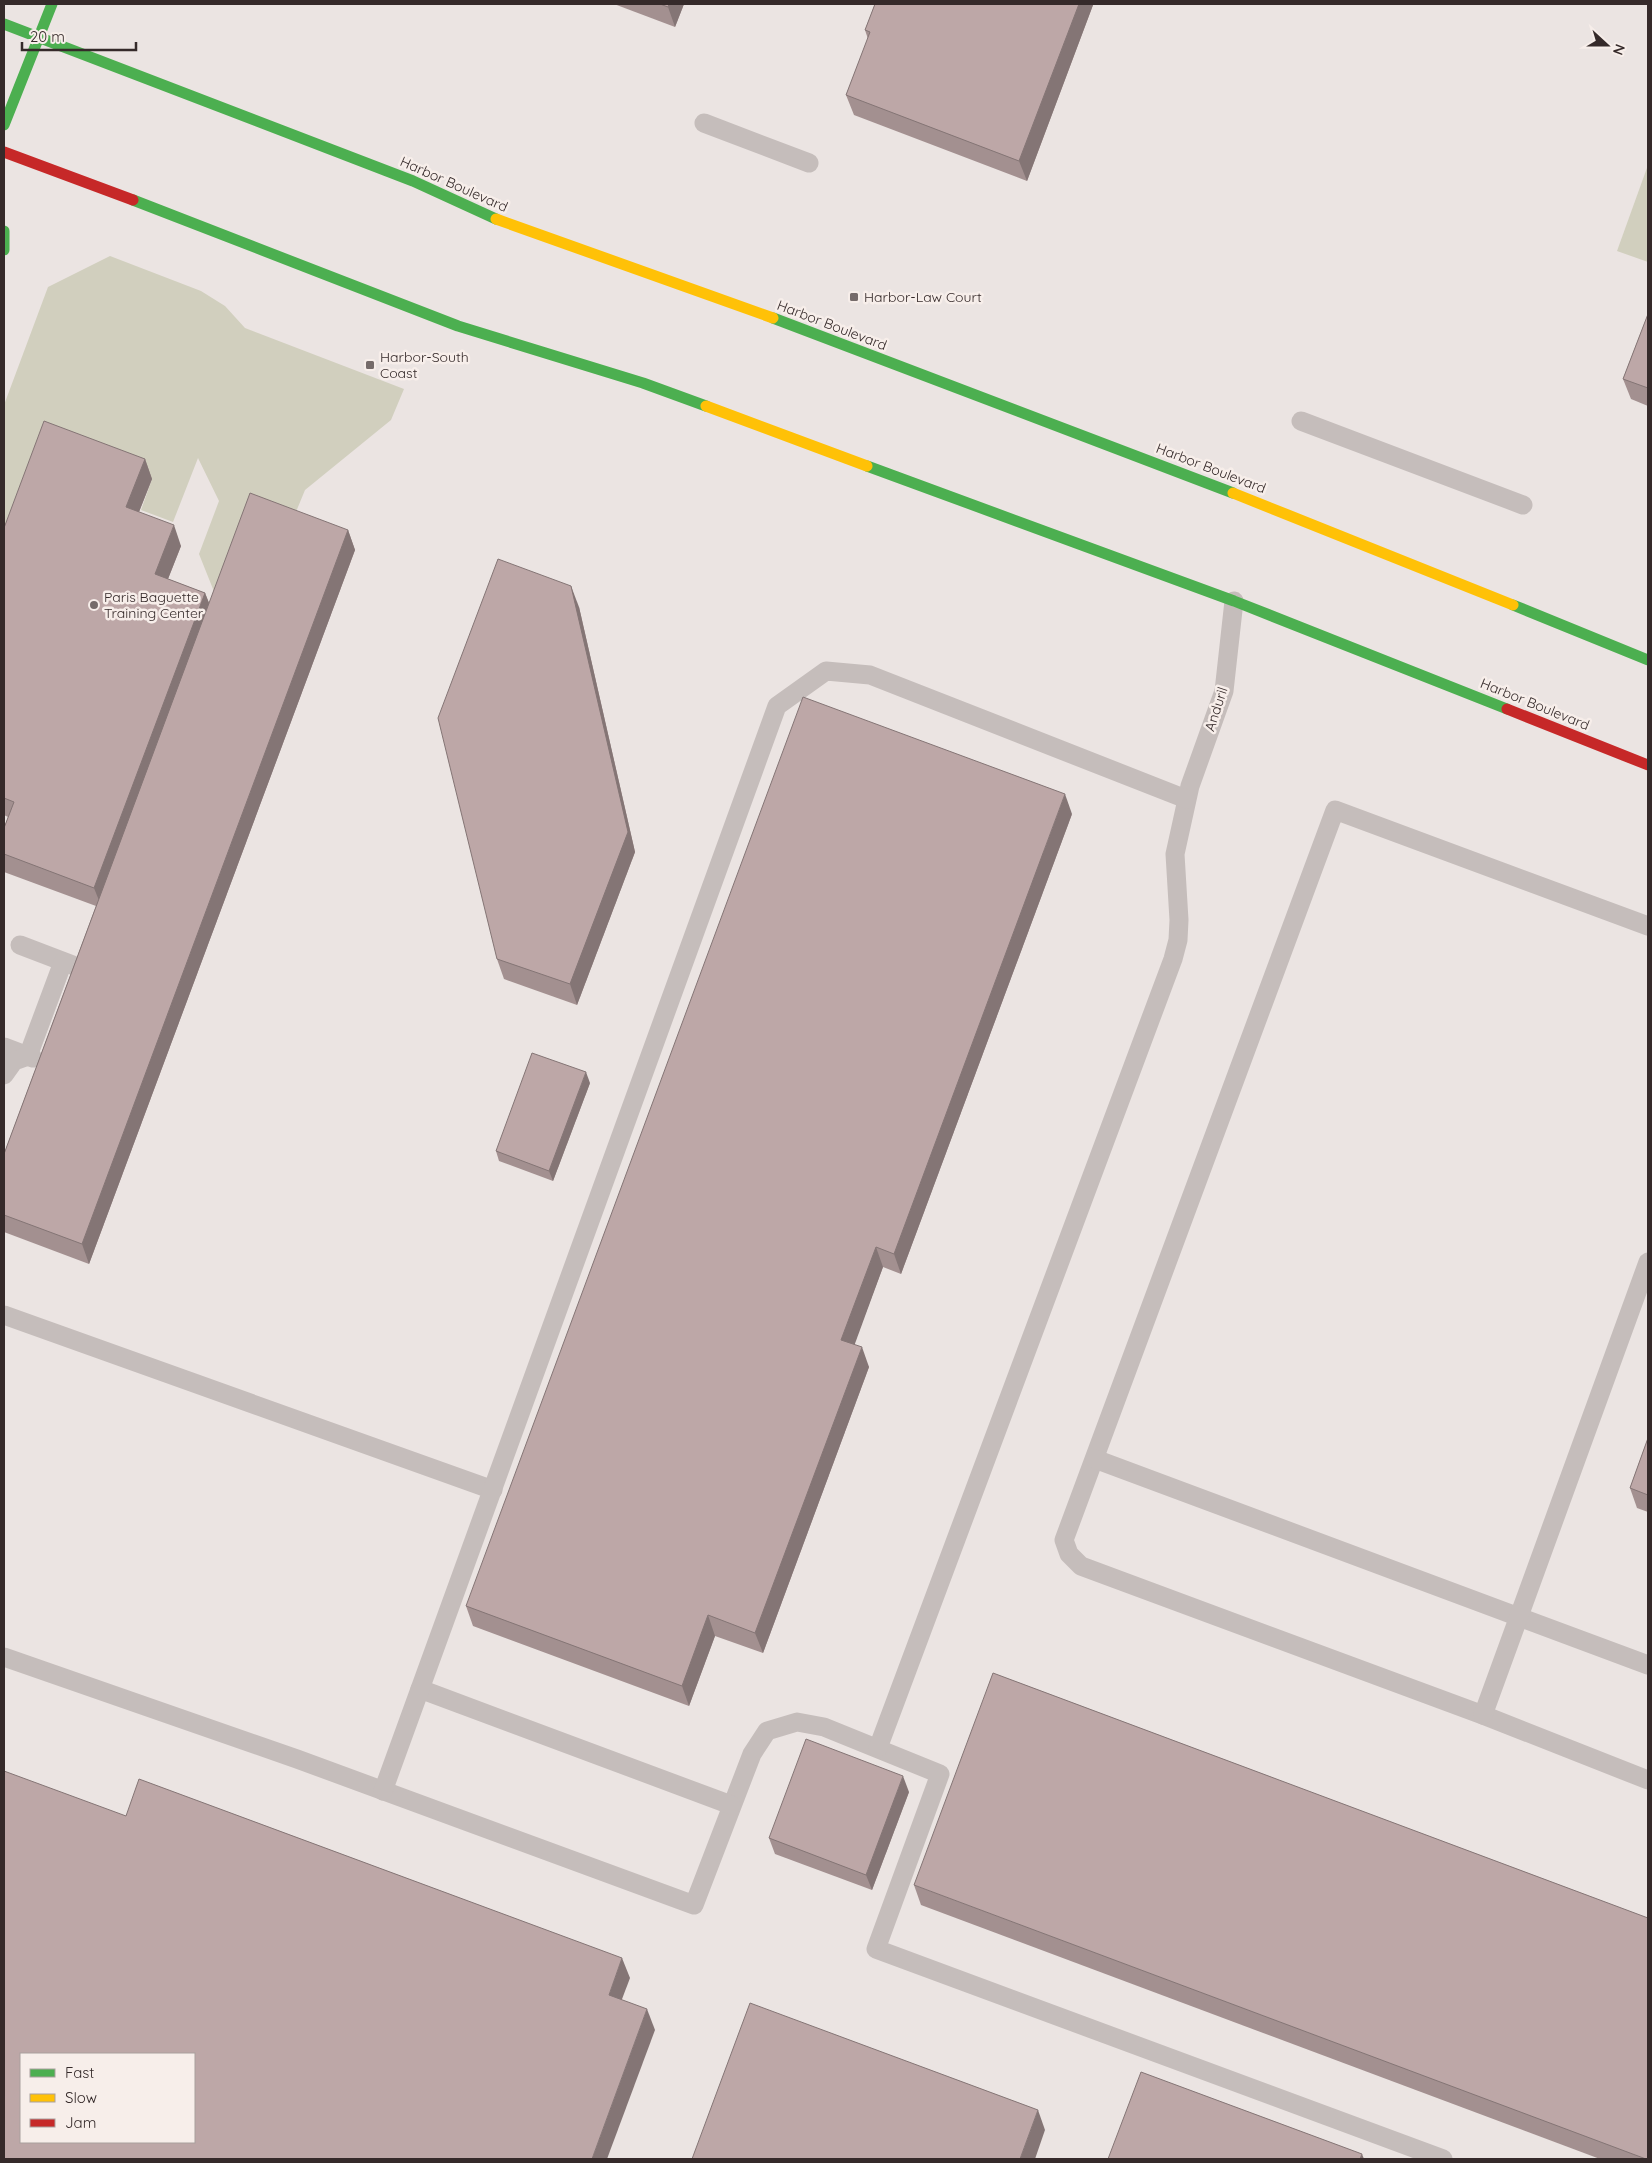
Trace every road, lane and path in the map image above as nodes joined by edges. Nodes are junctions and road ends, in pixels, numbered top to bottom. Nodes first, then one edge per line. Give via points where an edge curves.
1 (52, 4) edge
2 (4, 24) edge
3 (40, 37) junction
4 (704, 123) dead end
5 (4, 125) edge
6 (4, 152) edge
7 (809, 163) dead end
8 (4, 231) edge
9 (4, 250) edge
10 (1301, 421) dead end
11 (1523, 505) dead end
12 (1234, 601) junction
13 (1648, 660) edge
14 (1648, 765) edge
15 (1188, 792) junction
16 (1648, 926) edge
17 (20, 945) dead end
18 (63, 962) junction
19 (87, 971) edge
20 (4, 1047) edge
21 (28, 1056) junction
22 (52, 1065) edge
23 (4, 1076) edge
24 (1648, 1262) edge
25 (4, 1315) edge
26 (1095, 1459) junction
27 (493, 1490) junction
28 (1518, 1618) junction
29 (4, 1658) edge
30 (1648, 1665) edge
31 (420, 1690) junction
32 (1483, 1715) junction
33 (878, 1748) junction
34 (1648, 1780) edge
35 (383, 1791) junction
36 (732, 1805) junction
37 (1443, 2159) edge

1 - 3 main road
2 - 3 main road, Harbor Boulevard
3 - 5 main road
3 - 13 main road, Harbor Boulevard via 412,181 498,220 754,311 1269,506
4 - 7 lane
6 - 12 main road, Harbor Boulevard via 458,326 643,383
8 - 9 main road
10 - 11 lane
12 - 14 main road, Harbor Boulevard
12 - 15 lane, Anduril via 1224,691
15 - 27 lane via 870,675 826,671 777,706
15 - 33 lane, Anduril via 1175,854 1179,920 1173,959
16 - 26 lane via 1335,810
17 - 18 lane
18 - 19 lane
18 - 21 lane
20 - 21 lane
21 - 22 lane
21 - 23 lane via 14,1061
24 - 28 lane
25 - 27 lane
26 - 28 lane
26 - 32 lane via 1064,1540 1069,1554 1081,1566
27 - 31 lane
28 - 30 lane
28 - 32 lane
29 - 35 lane
31 - 35 lane
31 - 36 lane
32 - 34 lane
33 - 36 lane via 824,1727 796,1722 767,1731 752,1754
33 - 37 lane via 940,1774 876,1949
35 - 36 lane via 694,1905

